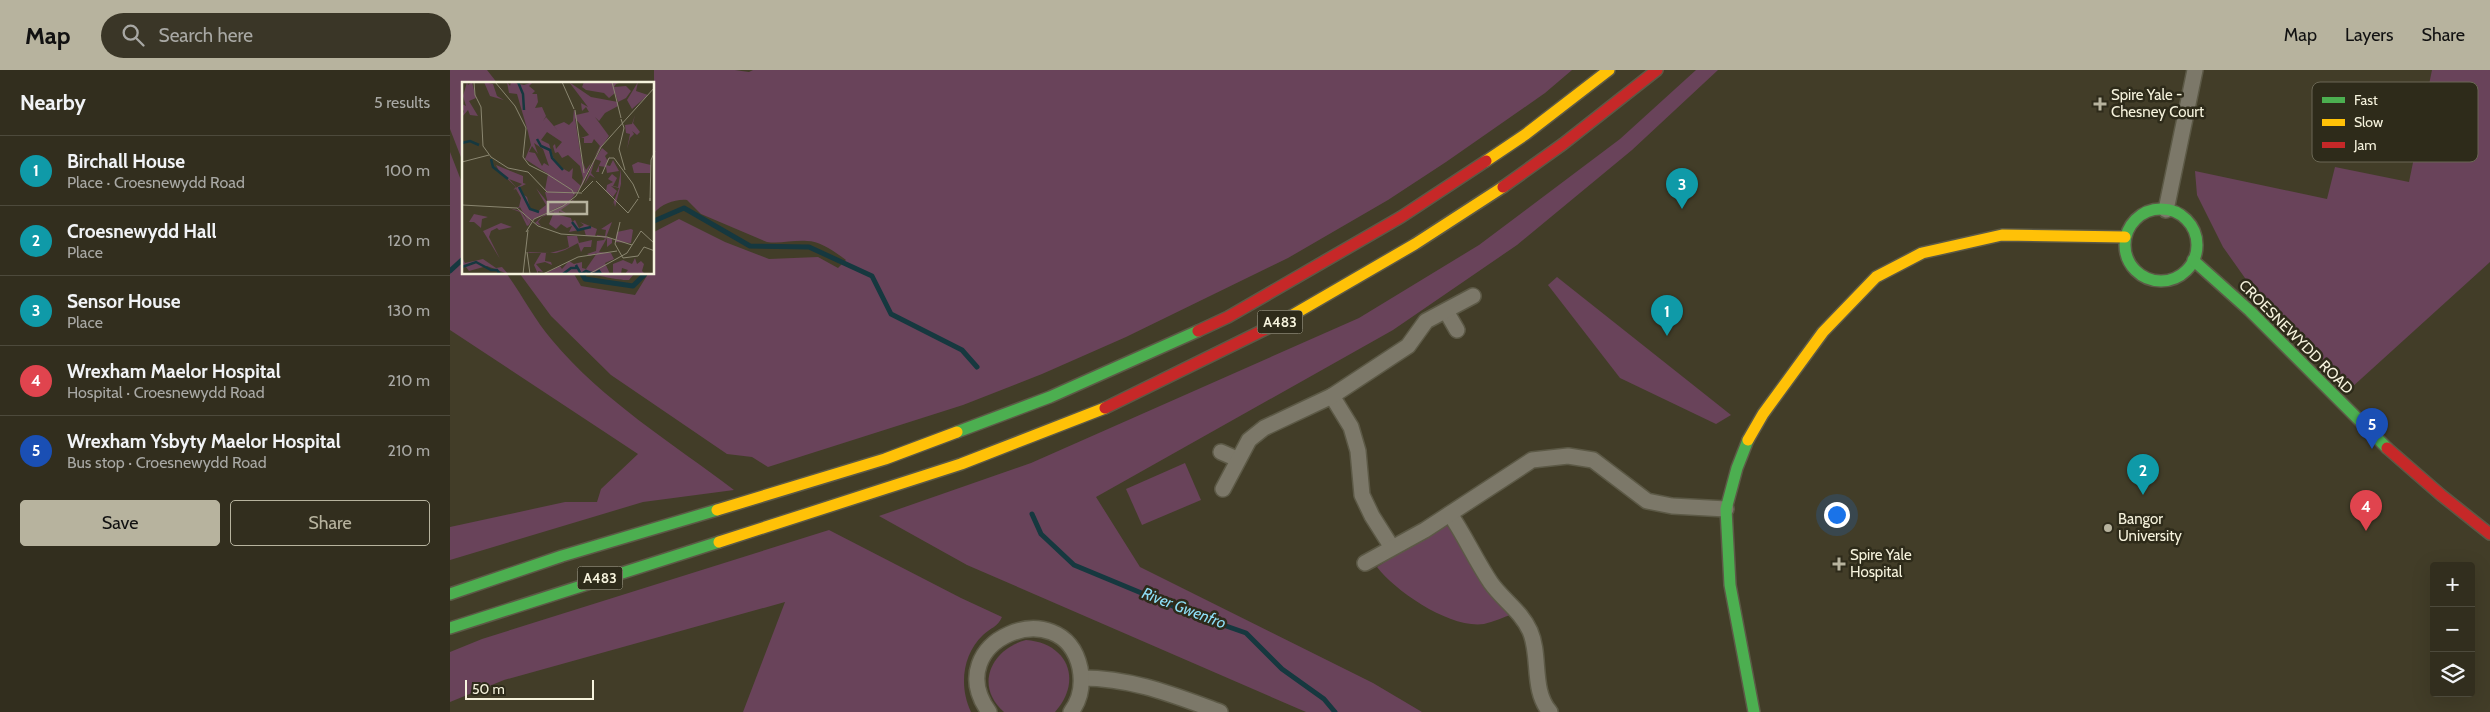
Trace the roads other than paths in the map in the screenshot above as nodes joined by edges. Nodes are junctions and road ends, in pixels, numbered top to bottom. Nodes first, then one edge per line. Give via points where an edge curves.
1 (1608, 70) edge
2 (1657, 70) edge
3 (2195, 70) edge
4 (2166, 210) junction
5 (2126, 237) junction
6 (2193, 260) junction
7 (1473, 296) dead end
8 (1446, 311) junction
9 (1457, 330) dead end
10 (1332, 396) junction
11 (1221, 452) dead end
12 (1237, 459) junction
13 (1223, 489) dead end
14 (1726, 509) junction
15 (1450, 514) junction
16 (2490, 534) edge
17 (1391, 546) junction
18 (1365, 563) dead end
19 (450, 594) edge
20 (450, 628) edge
21 (1082, 678) junction
22 (989, 712) edge
23 (1071, 712) edge
24 (1220, 712) edge
25 (1550, 712) edge
26 (1754, 712) edge

1 - 19 main road, A483 via 1526,134 1401,218 1228,317 1050,397 885,459 562,556
2 - 20 main road, A483 via 1603,116 1461,217 1335,293 1164,382 1034,438 860,498
3 - 4 street
4 - 5 main road via 2145,213 2136,219
4 - 6 main road via 2186,220 2192,229 2196,244
5 - 6 main road via 2129,263 2149,280 2159,282 2180,276
5 - 14 main road via 2002,235 1922,253 1876,278 1823,332 1763,414 1748,438
6 - 16 main road, CROESNEWYDD ROAD via 2220,282 2355,417
7 - 8 street
8 - 9 street
8 - 10 street via 1426,321 1408,346
10 - 12 street via 1264,428 1249,440
10 - 17 street via 1351,427 1358,451 1362,495
11 - 12 street
12 - 13 street
14 - 15 street via 1647,501 1593,460 1568,456 1532,460
14 - 26 main road via 1730,584
15 - 17 street
15 - 25 street via 1467,538 1491,584 1520,614 1530,632 1542,703
17 - 18 street
21 - 22 street via 1079,662 1071,648 1058,636 1026,628 1010,632 995,641 984,654 978,670 978,687
21 - 23 street via 1081,693
21 - 24 street via 1112,678 1158,689

